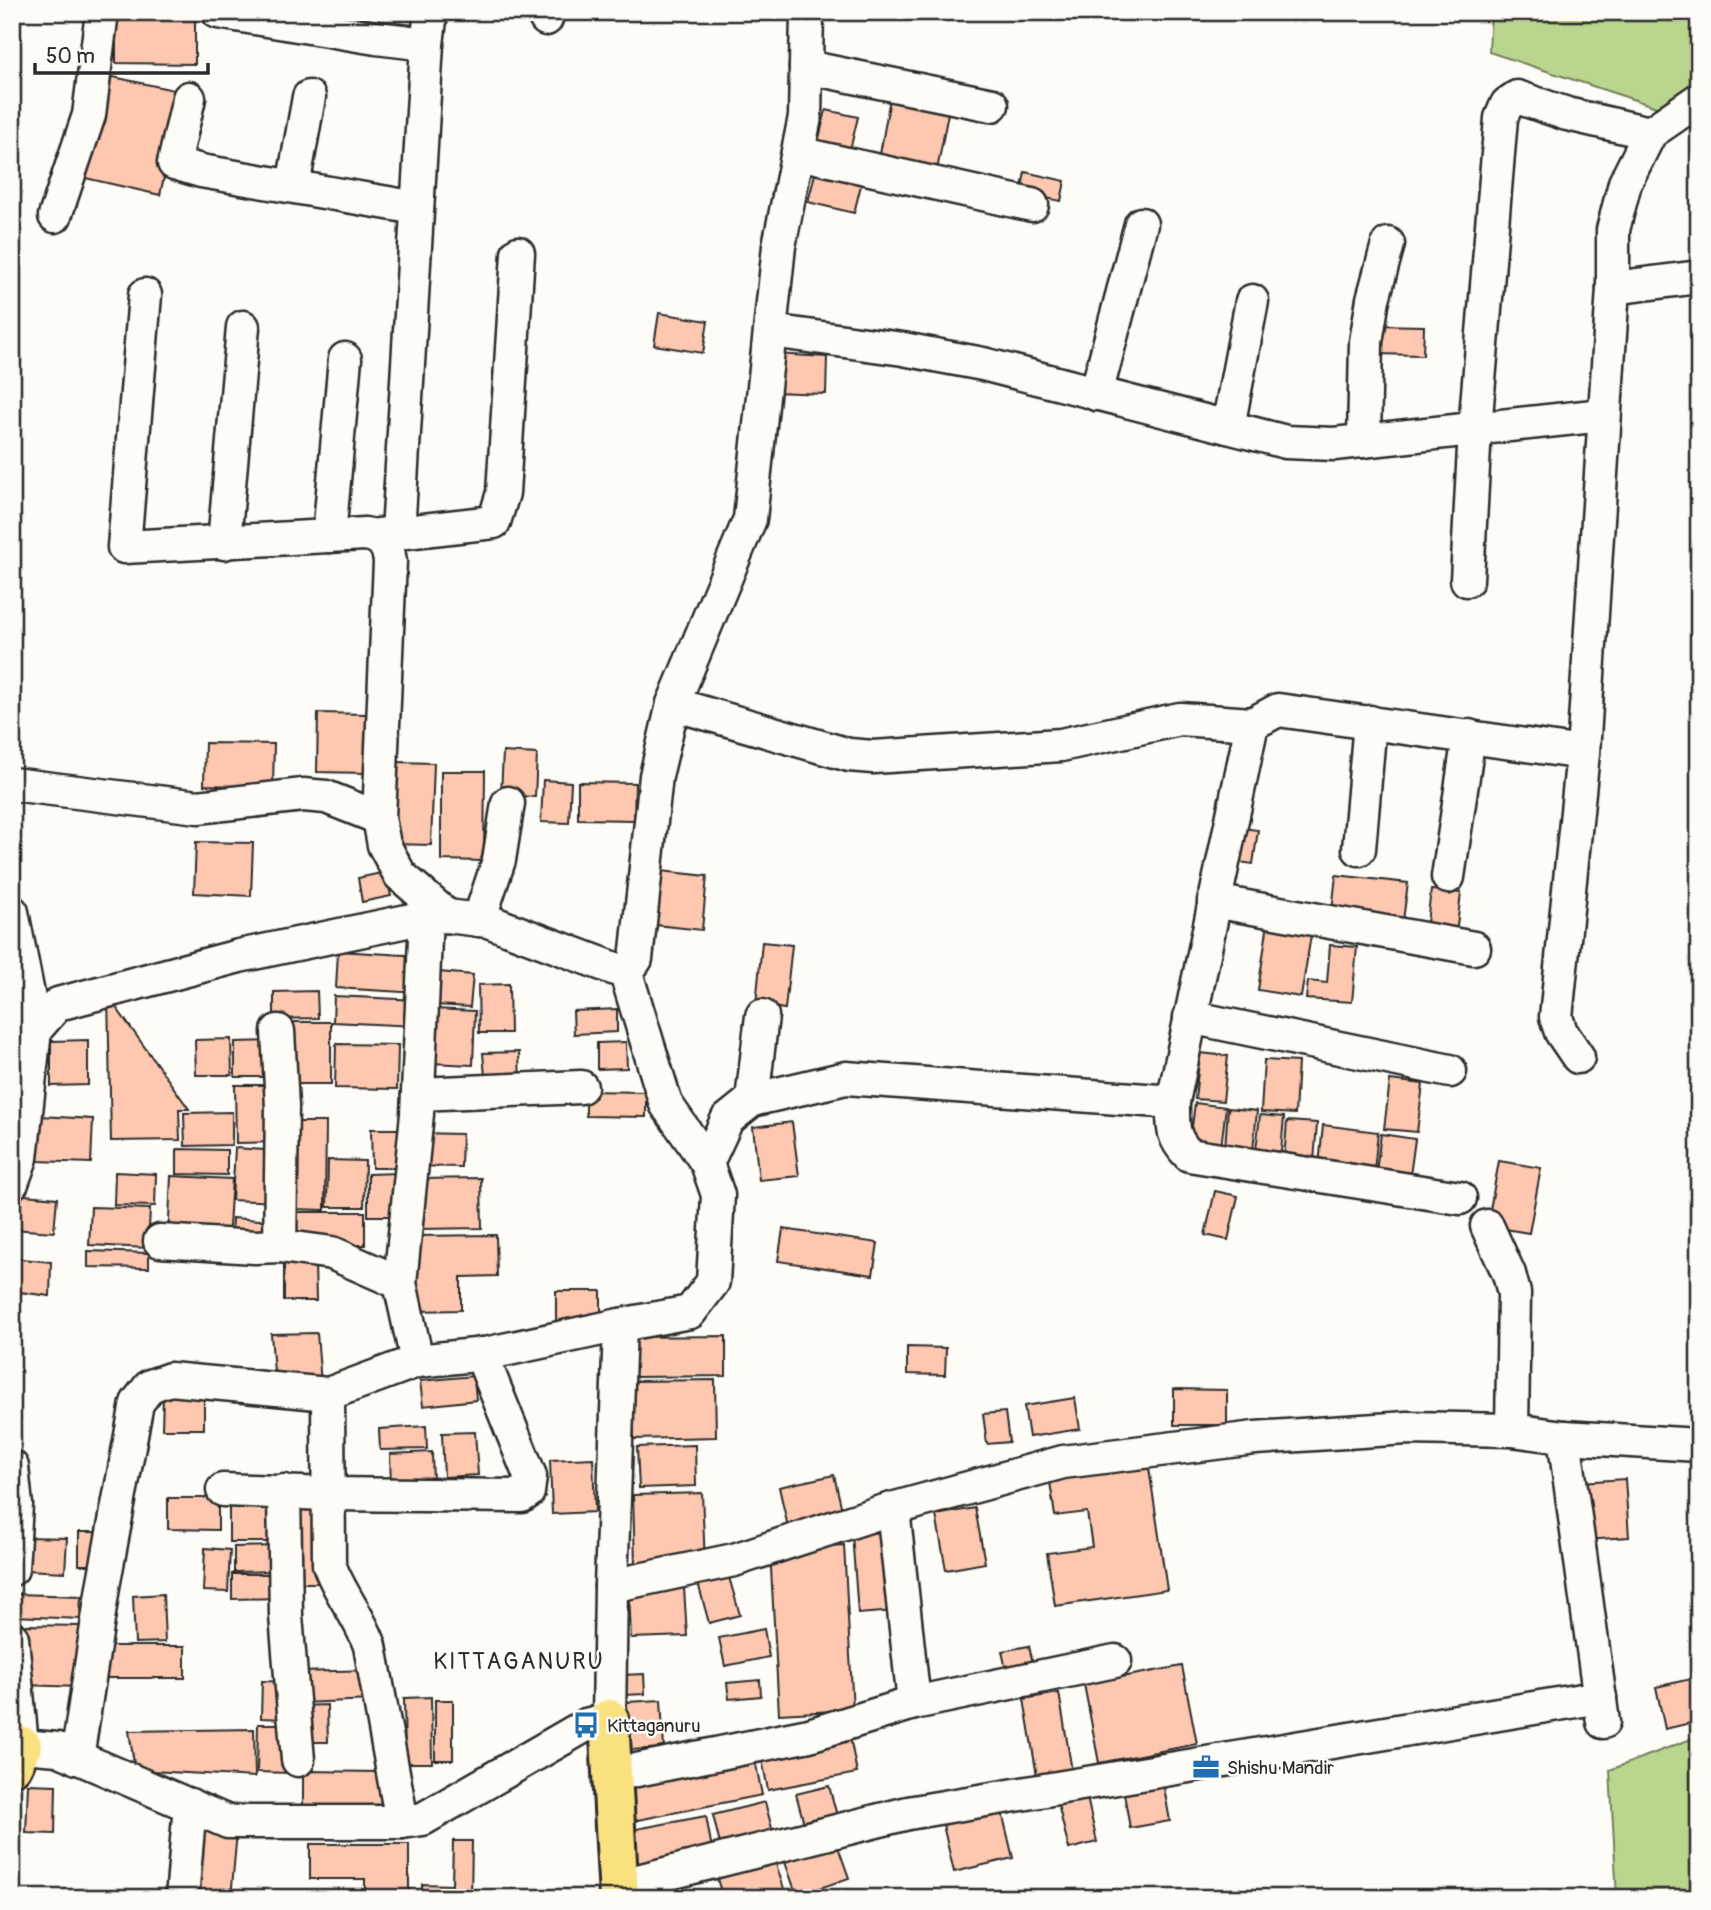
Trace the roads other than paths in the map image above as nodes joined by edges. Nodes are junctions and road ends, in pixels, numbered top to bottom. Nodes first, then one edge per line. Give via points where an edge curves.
1 (102, 12) edge
2 (218, 12) edge
3 (431, 12) edge
4 (807, 12) edge
5 (427, 44) junction
6 (806, 66) junction
7 (309, 97) dead end
8 (189, 99) dead end
9 (1698, 100) edge
10 (992, 105) dead end
11 (1650, 133) junction
12 (798, 153) junction
13 (293, 186) junction
14 (1032, 205) dead end
15 (417, 208) junction
16 (55, 216) dead end
17 (1140, 225) dead end
18 (1388, 244) dead end
19 (518, 253) dead end
20 (1699, 277) edge
21 (1613, 288) junction
22 (145, 295) dead end
23 (1252, 300) dead end
24 (243, 327) dead end
25 (771, 331) junction
26 (345, 359) dead end
27 (1096, 394) junction
28 (1604, 415) junction
29 (1227, 427) junction
30 (1475, 429) junction
31 (1364, 441) junction
32 (387, 534) junction
33 (330, 536) junction
34 (224, 543) junction
35 (1467, 580) dead end
36 (673, 704) junction
37 (1370, 722) junction
38 (1252, 724) junction
39 (1469, 736) junction
40 (1584, 753) junction
41 (12, 784) edge
42 (508, 803) dead end
43 (379, 818) junction
44 (1359, 849) dead end
45 (1448, 877) dead end
46 (1214, 901) junction
47 (12, 912) edge
48 (436, 916) junction
49 (480, 919) junction
50 (1474, 948) dead end
51 (626, 973) junction
52 (762, 1016) dead end
53 (1190, 1017) junction
54 (35, 1030) junction
55 (278, 1031) dead end
56 (1578, 1057) dead end
57 (1450, 1071) dead end
58 (581, 1087) dead end
59 (418, 1094) junction
60 (752, 1100) junction
61 (1172, 1102) junction
62 (707, 1163) junction
63 (12, 1183) edge
64 (1460, 1198) dead end
65 (1488, 1226) dead end
66 (160, 1241) dead end
67 (280, 1247) junction
68 (400, 1283) junction
69 (620, 1325) junction
70 (481, 1354) junction
71 (416, 1361) junction
72 (328, 1394) junction
73 (1512, 1430) junction
74 (1563, 1437) junction
75 (1699, 1445) edge
76 (12, 1467) edge
77 (222, 1490) dead end
78 (284, 1491) junction
79 (328, 1494) junction
80 (893, 1509) junction
81 (12, 1569) edge
82 (611, 1587) junction
83 (12, 1638) edge
84 (1115, 1661) dead end
85 (914, 1703) junction
86 (609, 1719) junction
87 (16, 1736) edge
88 (77, 1758) junction
89 (298, 1760) dead end
90 (612, 1775) junction
91 (190, 1805) junction
92 (402, 1822) junction
93 (619, 1892) edge
94 (182, 1898) edge

1 - 16 street via 89,115
2 - 5 street
3 - 5 street
4 - 6 street
5 - 15 street
6 - 10 street
6 - 12 street via 805,117
7 - 13 street
8 - 13 street via 174,163
9 - 11 street
11 - 21 street via 1625,183 1612,230
11 - 30 street via 1517,97 1507,104 1501,118
12 - 14 street
12 - 25 street via 779,246
13 - 15 street
15 - 32 street
17 - 27 street
18 - 31 street via 1366,342
19 - 32 street via 503,493 494,522
20 - 21 street
21 - 28 street
22 - 34 street via 124,547
23 - 29 street
24 - 34 street
25 - 27 street via 983,364
25 - 36 street via 750,519
26 - 33 street
27 - 29 street
28 - 30 street
28 - 40 street
29 - 31 street via 1286,442
30 - 31 street
30 - 35 street
32 - 33 street
32 - 43 street via 383,541 390,561
33 - 34 street
36 - 38 street via 849,755 873,757 1061,745 1180,719
36 - 51 street via 656,776 636,959
37 - 38 street via 1278,710
37 - 39 street
37 - 44 street
38 - 46 street
39 - 40 street
39 - 45 street
40 - 56 street via 1556,1017 1560,1032
41 - 43 street via 198,807 303,795 326,797
42 - 49 street via 499,860
43 - 48 street via 384,845 400,875
46 - 50 street
46 - 53 street
47 - 54 street
48 - 49 street
48 - 54 street via 239,956 58,1004
48 - 59 street
49 - 51 street
51 - 62 street via 666,1104
52 - 60 street
53 - 57 street
53 - 61 street
54 - 63 street via 21,1158
55 - 67 street
58 - 59 street
59 - 68 street
60 - 61 street via 846,1078
60 - 62 street via 727,1121
61 - 64 street via 1172,1127 1189,1155
62 - 69 street via 718,1195 713,1282 690,1312
65 - 73 street via 1514,1293
66 - 67 street
67 - 68 street via 332,1253
68 - 71 street
69 - 70 street
69 - 82 street
70 - 71 street
70 - 79 street via 530,1476 528,1492 515,1497
71 - 72 street
72 - 79 street
72 - 88 street via 170,1379 150,1385 137,1403
73 - 74 street
73 - 80 street via 1407,1428 1255,1438 1077,1460
74 - 75 street
74 - 93 street via 1601,1710 908,1813
76 - 81 street via 16,1505
77 - 78 street
78 - 79 street
78 - 89 street via 286,1616
79 - 92 street via 330,1564 370,1646
80 - 82 street via 734,1560
80 - 85 street
82 - 86 street
83 - 87 street
84 - 85 street
85 - 90 street via 809,1735
86 - 90 main road
86 - 92 street via 586,1725 423,1819
87 - 88 street
88 - 91 street
90 - 93 main road
91 - 92 street via 228,1822
91 - 94 street

